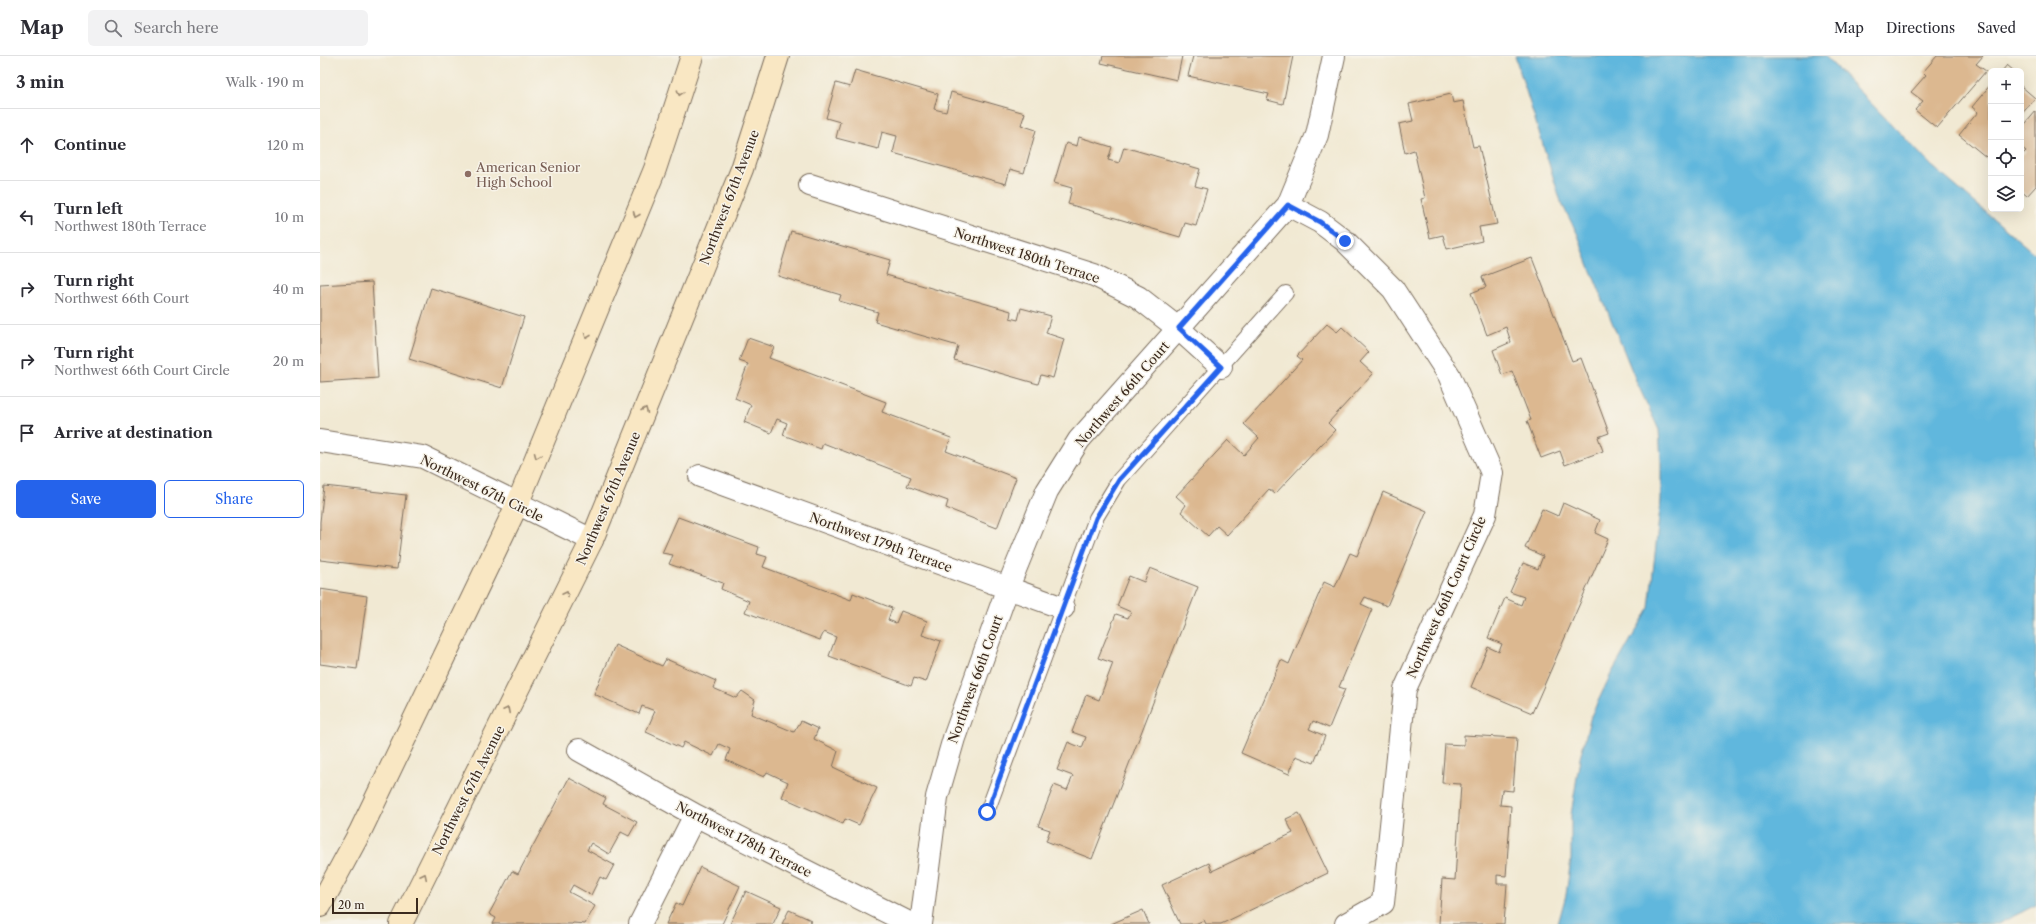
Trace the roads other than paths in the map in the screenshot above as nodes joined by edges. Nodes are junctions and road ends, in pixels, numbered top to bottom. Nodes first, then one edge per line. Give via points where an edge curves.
1 (692, 56) edge
2 (778, 56) edge
3 (1334, 56) edge
4 (810, 185) dead end
5 (1288, 205) junction
6 (1286, 293) dead end
7 (1179, 328) junction
8 (1221, 367) junction
9 (320, 441) edge
10 (700, 476) dead end
11 (517, 505) junction
12 (592, 540) junction
13 (1008, 587) junction
14 (1062, 608) junction
15 (579, 750) dead end
16 (987, 812) dead end
17 (695, 815) junction
18 (320, 906) edge
19 (401, 924) edge
20 (640, 924) edge
21 (911, 924) edge
22 (921, 924) edge
23 (1346, 924) edge

1 -> 11 main road via 655,168
12 -> 2 main road, Northwest 67th Avenue via 742,170
3 - 5 street, Northwest 66th Court via 1317,135
4 - 7 street, Northwest 180th Terrace via 1094,275 1138,297
5 - 7 street, Northwest 66th Court
5 - 23 street, Northwest 66th Court Circle via 1320,222 1339,236 1393,289 1449,374 1492,473 1485,515 1405,689 1384,903
6 - 8 lane
7 - 8 street, Northwest 180th Terrace
7 - 13 street, Northwest 66th Court via 1079,440 1046,491
8 - 14 lane via 1119,480 1096,518
9 - 11 street, Northwest 67th Circle via 423,457
10 - 13 street, Northwest 179th Terrace
11 - 12 street, Northwest 67th Circle
11 - 18 main road via 360,832
19 -> 12 main road, Northwest 67th Avenue
13 - 14 street, Northwest 179th Terrace
13 - 22 street, Northwest 66th Court via 954,738 937,796
14 - 16 lane
15 - 17 street, Northwest 178th Terrace
17 - 20 street
17 - 21 street, Northwest 178th Terrace

